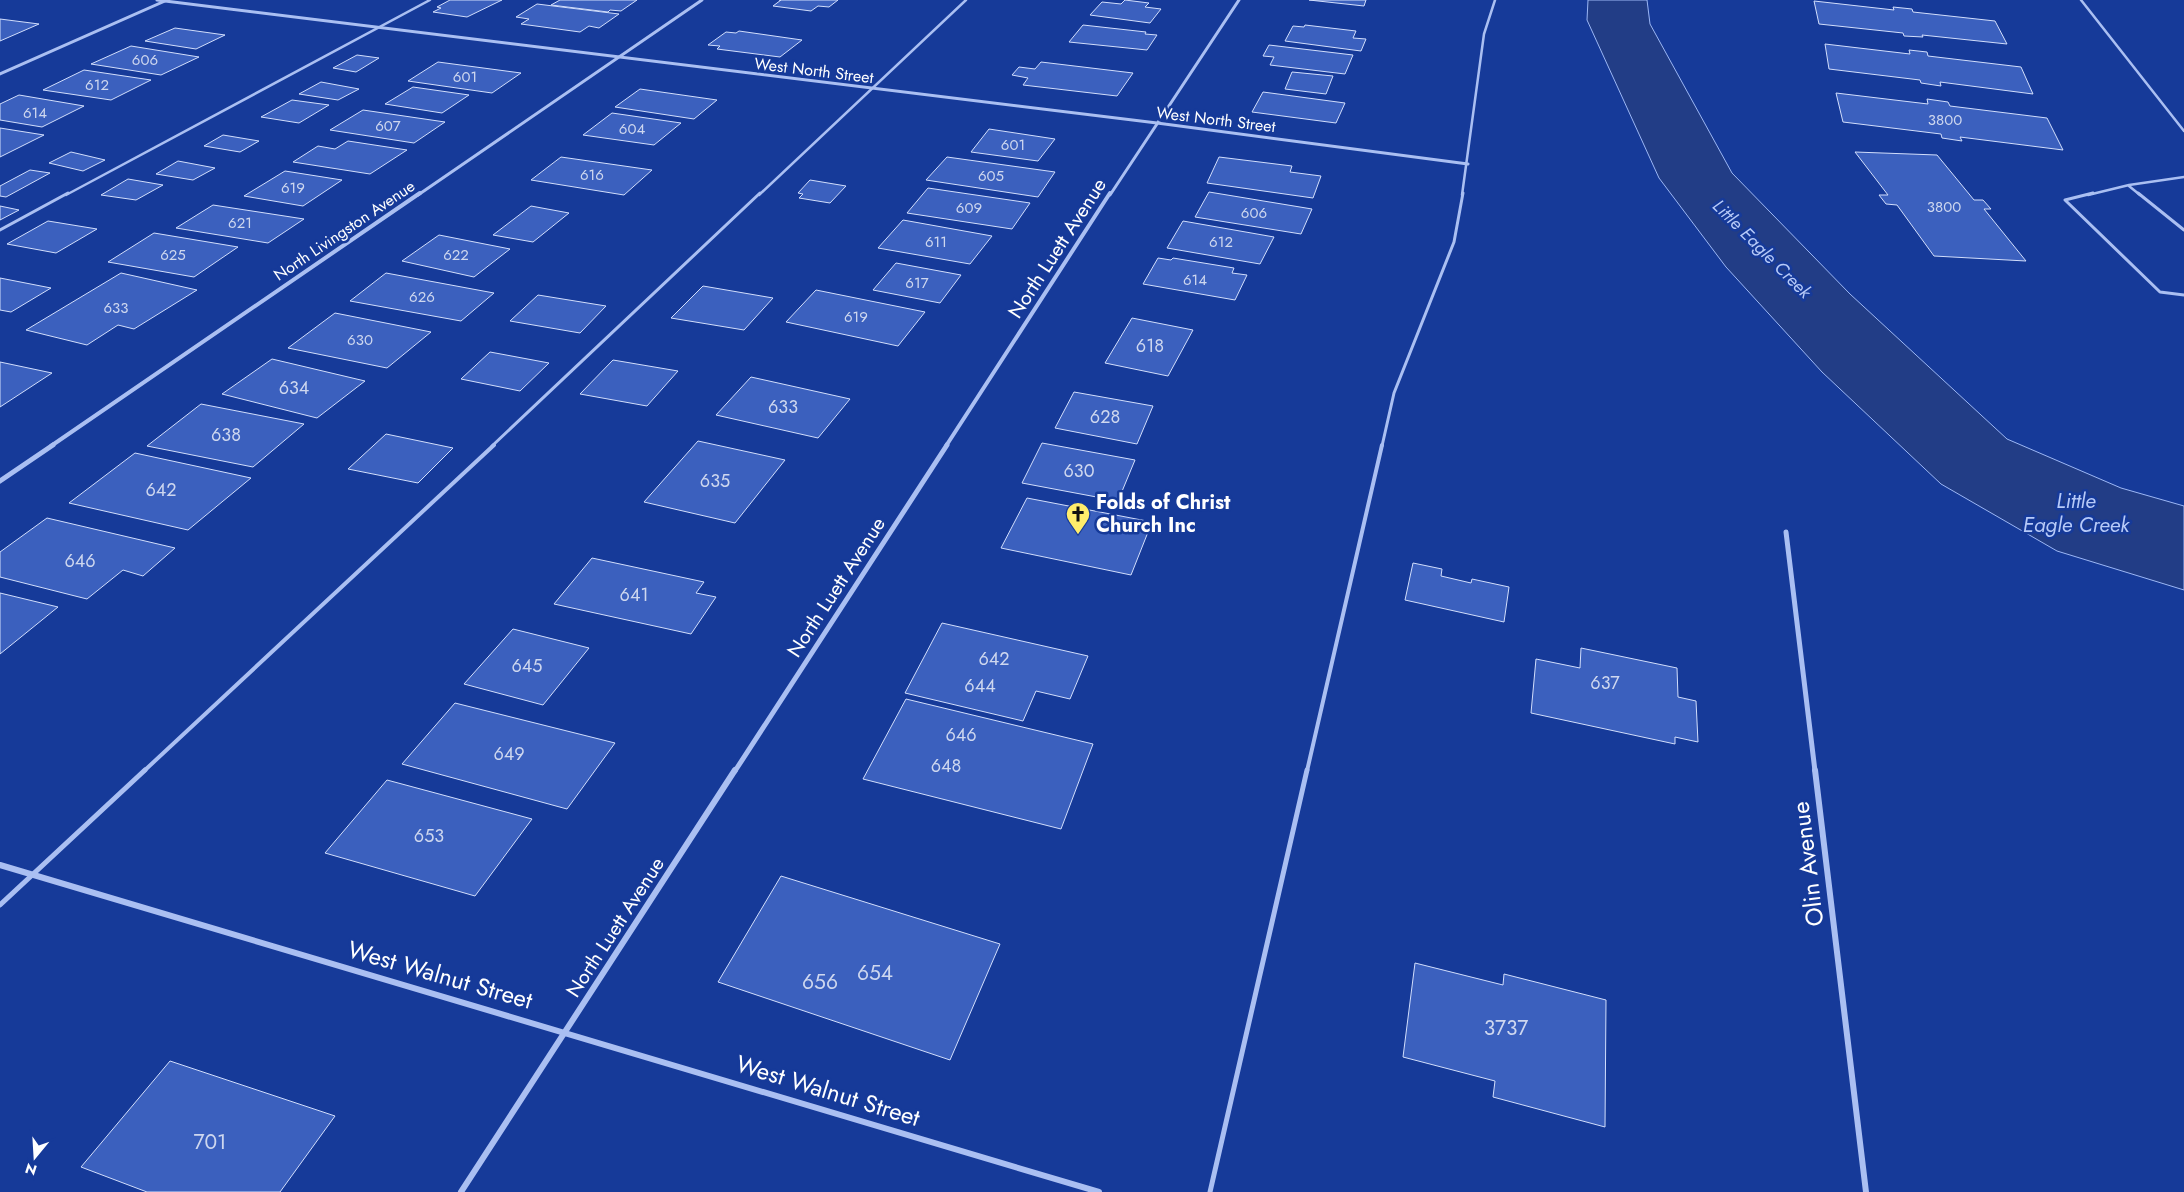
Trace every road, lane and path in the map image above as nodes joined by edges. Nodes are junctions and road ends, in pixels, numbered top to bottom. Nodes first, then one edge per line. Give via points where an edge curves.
1 (157, 0) edge
2 (430, 0) edge
3 (702, 0) edge
4 (966, 0) edge
5 (1238, 0) edge
6 (1495, 0) edge
7 (2080, 0) edge
8 (167, 1) edge
9 (378, 28) junction
10 (619, 57) junction
11 (0, 74) edge
12 (871, 88) junction
13 (1157, 123) junction
14 (2184, 131) edge
15 (1468, 164) junction
16 (2184, 177) edge
17 (2129, 186) junction
18 (0, 230) edge
19 (2184, 230) edge
20 (2184, 295) edge
21 (0, 480) edge
22 (1786, 532) dead end
23 (0, 864) edge
24 (33, 874) junction
25 (0, 905) edge
26 (565, 1032) junction
27 (460, 1192) edge
28 (1099, 1192) edge
29 (1210, 1192) edge
30 (1866, 1192) edge

1 - 8 street, West North Street
2 - 9 lane
3 - 10 street, North Livingston Avenue
4 - 12 lane
5 - 13 street, North Luett Avenue
6 - 15 lane via 1484,34
7 - 14 lane
8 - 9 street, West North Street
8 - 11 street
9 - 10 street, West North Street
9 - 18 lane
10 - 12 street, West North Street
10 - 21 street, North Livingston Avenue
12 - 13 street, West North Street
12 - 24 lane
13 - 15 street, West North Street
13 - 26 street, North Luett Avenue
15 - 29 lane via 1454,242 1394,393
16 - 17 lane
17 - 19 lane
17 - 20 lane via 2065,200 2160,292
22 - 30 street, Olin Avenue
23 - 24 street, West Walnut Street
24 - 25 lane
24 - 26 street, West Walnut Street
26 - 27 street, North Luett Avenue
26 - 28 street, West Walnut Street

